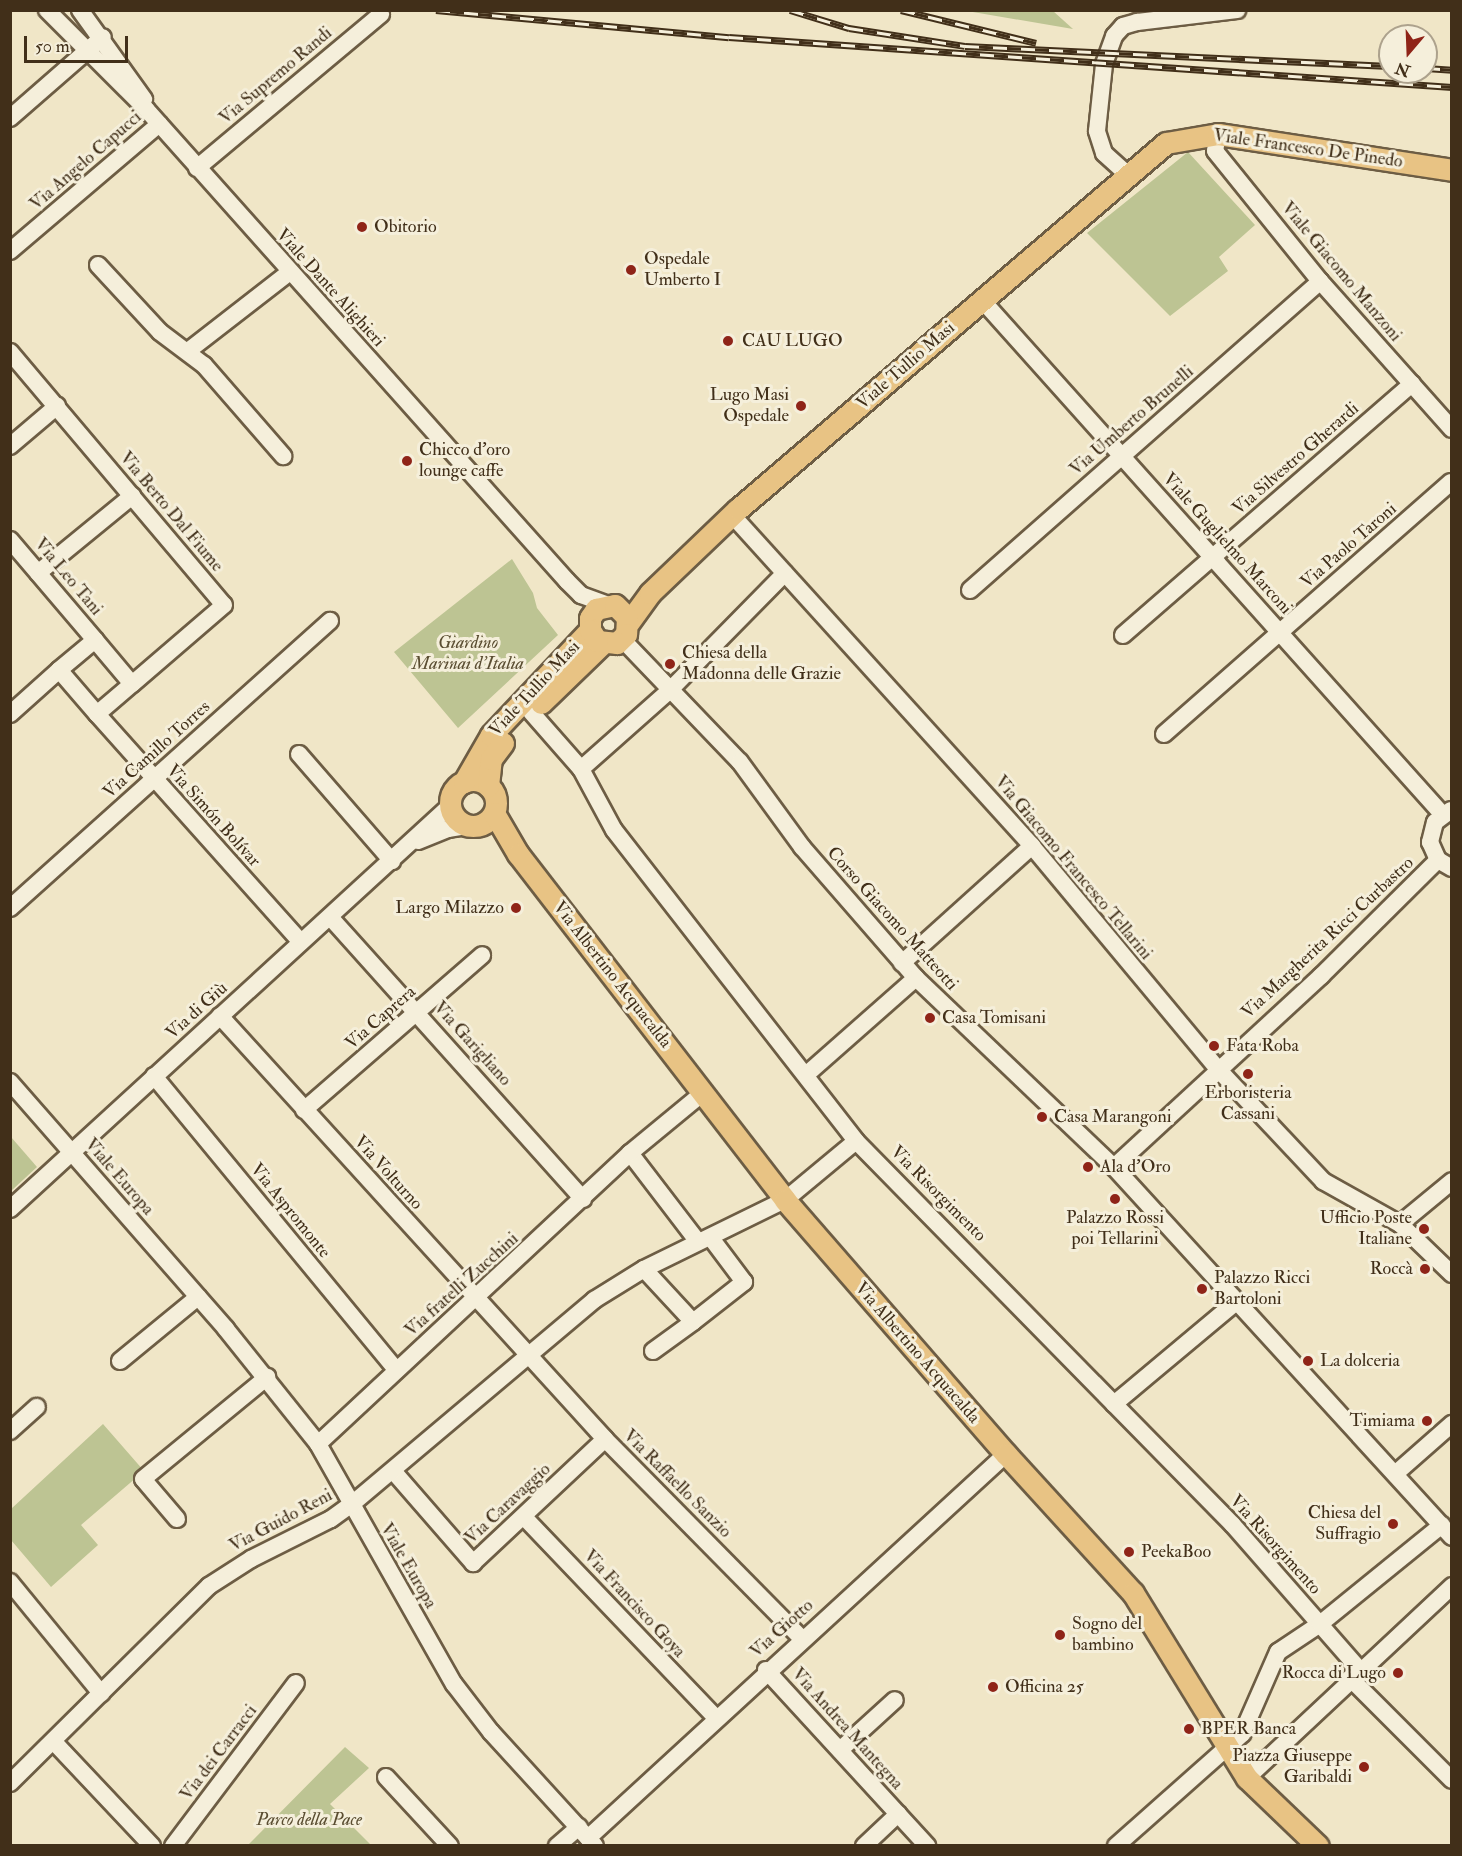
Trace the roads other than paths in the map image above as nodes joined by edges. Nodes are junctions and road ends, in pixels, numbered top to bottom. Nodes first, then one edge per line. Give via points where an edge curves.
1 (47, 10) edge
2 (69, 10) edge
3 (1237, 10) edge
4 (1214, 12) edge
5 (381, 14) dead end
6 (85, 17) edge
7 (72, 35) junction
8 (103, 37) junction
9 (87, 51) junction
10 (146, 109) junction
11 (10, 118) edge
12 (159, 124) junction
13 (1218, 134) junction
14 (1166, 143) joint
15 (197, 168) junction
16 (1452, 170) edge
17 (1127, 174) junction
18 (10, 251) edge
19 (98, 265) dead end
20 (290, 272) junction
21 (1320, 281) junction
22 (982, 300) junction
23 (188, 351) junction
24 (10, 352) edge
25 (1412, 384) junction
26 (57, 406) junction
27 (1452, 429) edge
28 (10, 446) edge
29 (284, 456) dead end
30 (1122, 456) junction
31 (1451, 482) edge
32 (132, 496) junction
33 (733, 516) junction
34 (10, 540) edge
35 (1213, 557) junction
36 (38, 573) junction
37 (785, 573) junction
38 (969, 590) dead end
39 (650, 594) junction
40 (581, 595) junction
41 (610, 605) junction
42 (330, 621) dead end
43 (607, 631) junction
44 (1280, 633) junction
45 (1124, 635) dead end
46 (95, 640) junction
47 (59, 670) junction
48 (132, 684) junction
49 (669, 691) junction
50 (531, 712) junction
51 (10, 714) edge
52 (97, 714) junction
53 (1164, 734) dead end
54 (299, 754) dead end
55 (581, 769) junction
56 (153, 779) junction
57 (464, 782) junction
58 (488, 786) junction
59 (450, 806) junction
60 (1449, 810) edge
61 (480, 821) junction
62 (412, 844) junction
63 (1032, 846) junction
64 (392, 861) junction
65 (1445, 864) edge
66 (10, 908) edge
67 (330, 917) junction
68 (301, 942) junction
69 (482, 955) dead end
70 (902, 963) junction
71 (916, 978) junction
72 (417, 1013) junction
73 (220, 1016) junction
74 (1217, 1068) junction
75 (807, 1074) junction
76 (154, 1076) junction
77 (10, 1082) edge
78 (704, 1092) junction
79 (304, 1110) junction
80 (856, 1141) junction
81 (70, 1152) junction
82 (630, 1153) junction
83 (1114, 1167) junction
84 (1452, 1181) edge
85 (584, 1198) junction
86 (785, 1200) junction
87 (10, 1209) edge
88 (1400, 1224) junction
89 (704, 1240) junction
90 (644, 1269) junction
91 (1452, 1274) edge
92 (198, 1298) junction
93 (477, 1299) junction
94 (1236, 1302) junction
95 (693, 1322) junction
96 (653, 1351) dead end
97 (528, 1356) junction
98 (120, 1361) dead end
99 (396, 1370) junction
100 (267, 1377) junction
101 (1114, 1404) junction
102 (37, 1407) dead end
103 (1452, 1424) edge
104 (10, 1431) edge
105 (605, 1439) junction
106 (318, 1444) junction
107 (1006, 1454) junction
108 (394, 1472) junction
109 (1395, 1474) junction
110 (352, 1504) junction
111 (524, 1517) junction
112 (177, 1519) dead end
113 (1447, 1531) edge
114 (1452, 1586) edge
115 (13, 1589) edge
116 (1320, 1624) junction
117 (801, 1638) junction
118 (766, 1670) junction
119 (1355, 1674) junction
120 (296, 1683) dead end
121 (101, 1693) junction
122 (895, 1700) dead end
123 (715, 1718) junction
124 (54, 1742) junction
125 (1228, 1749) junction
126 (840, 1750) junction
127 (386, 1778) dead end
128 (1247, 1778) junction
129 (1452, 1780) edge
130 (10, 1783) edge
131 (898, 1814) junction
132 (587, 1837) edge
133 (152, 1845) edge
134 (172, 1845) edge
135 (450, 1845) edge
136 (558, 1845) edge
137 (864, 1845) edge
138 (927, 1845) edge
139 (1116, 1845) edge
140 (1318, 1845) edge

1 - 7 street, Viale Dante Alighieri
2 - 7 street via 74,23
3 - 4 street
4 - 17 street via 1137,22 1123,26 1114,36 1104,64 1097,131 1104,153
5 - 15 street, Via Supremo Randi
6 - 7 street
6 - 8 street
7 - 9 street, Viale Dante Alighieri
8 - 9 street
8 - 10 street via 141,92
9 - 10 street, Viale Dante Alighieri
9 - 11 street
10 - 12 street, Viale Dante Alighieri
12 - 15 street, Viale Dante Alighieri
12 - 18 street, Via Angelo Capucci
13 - 14 main road, Viale Francesco De Pinedo
13 - 16 main road, Viale Francesco De Pinedo
13 - 21 street, Viale Giacomo Manzoni via 1215,151
14 - 17 main road, Viale Tullio Masi
15 - 20 street, Viale Dante Alighieri
17 - 22 main road, Viale Tullio Masi
19 - 23 street via 160,332
20 - 23 street
20 - 40 street, Viale Dante Alighieri
21 - 25 street, Viale Giacomo Manzoni
21 - 30 street, Via Umberto Brunelli
22 - 30 street, Viale Guglielmo Marconi
22 - 33 main road, Viale Tullio Masi
23 - 29 street
24 - 26 street, Via Berto Dal Fiume
25 - 27 street, Viale Giacomo Manzoni
25 - 35 street, Via Silvestro Gherardi
26 - 28 street
26 - 32 street, Via Berto Dal Fiume
30 - 35 street, Viale Guglielmo Marconi
30 - 38 street, Via Umberto Brunelli
31 - 44 street, Via Paolo Taroni
32 - 36 street
32 - 48 street, Via Berto Dal Fiume via 224,605
33 - 37 street, Via Giacomo Francesco Tellarini
33 - 39 main road, Viale Tullio Masi
34 - 36 street, Via Leo Tani
35 - 44 street, Viale Guglielmo Marconi
35 - 45 street, Via Silvestro Gherardi
36 - 46 street, Via Leo Tani
37 - 49 street
37 - 63 street, Via Giacomo Francesco Tellarini
39 - 41 main road, Viale Tullio Masi
39 - 43 main road, Viale Tullio Masi
40 - 41 street, Viale Dante Alighieri
40 - 43 street, Viale Dante Alighieri
41 - 43 main road, Viale Tullio Masi via 596,609
41 - 43 main road via 624,612
42 - 56 street, Via Camillo Torres
43 - 49 street, Corso Giacomo Matteotti
43 - 50 main road, Viale Tullio Masi
43 - 57 main road, Viale Tullio Masi via 490,735
44 - 53 street, Via Paolo Taroni
44 - 60 street, Viale Guglielmo Marconi
46 - 47 street
46 - 48 street, Via Leo Tani
47 - 51 street
47 - 52 street, Via Simón Bolívar
48 - 52 street
49 - 55 street
49 - 70 street, Corso Giacomo Matteotti via 740,762 802,848
50 - 55 street, Via Risorgimento
50 - 58 main road, Viale Tullio Masi via 491,759
52 - 56 street, Via Simón Bolívar
54 - 64 street
55 - 75 street, Via Risorgimento via 614,830
56 - 66 street, Via Camillo Torres
56 - 68 street, Via Simón Bolívar
57 - 58 main road via 477,780
57 - 59 main road, Viale Tullio Masi via 453,792
58 - 61 main road, Viale Tullio Masi via 496,798
59 - 61 main road via 456,819
59 - 62 street, Via di Giù
60 - 65 street via 1435,822 1430,842
61 - 62 street, Via di Giù
61 - 78 main road, Via Albertino Acquacalda via 518,854
62 - 64 street, Via di Giù
63 - 70 street
63 - 74 street, Via Giacomo Francesco Tellarini
64 - 67 street, Via di Giù
65 - 74 street, Via Margherita Ricci Curbastro
67 - 68 street, Via di Giù
67 - 72 street, Via Garigliano
68 - 73 street, Via di Giù
69 - 72 street, Via Caprera
70 - 71 street, Corso Giacomo Matteotti
71 - 75 street
71 - 83 street, Corso Giacomo Matteotti
72 - 79 street, Via Caprera
72 - 85 street, Via Garigliano
73 - 76 street, Via di Giù
73 - 79 street, Via Volturno
74 - 83 street, Via Margherita Ricci Curbastro
74 - 88 street, Via Giacomo Francesco Tellarini via 1323,1180
75 - 80 street, Via Risorgimento
76 - 81 street, Via di Giù
76 - 99 street, Via Aspromonte
77 - 81 street, Viale Europa
78 - 82 street, Via fratelli Zucchini
78 - 86 main road, Via Albertino Acquacalda
79 - 93 street, Via Volturno
80 - 86 street, Via Guido Reni
80 - 101 street, Via Risorgimento
81 - 87 street, Via di Giù
81 - 92 street, Viale Europa
82 - 85 street, Via fratelli Zucchini
82 - 89 street
83 - 94 street, Corso Giacomo Matteotti
84 - 88 street
85 - 93 street, Via fratelli Zucchini
86 - 89 street, Via Guido Reni
86 - 107 main road, Via Albertino Acquacalda
88 - 91 street, Via Giacomo Francesco Tellarini
89 - 90 street, Via Guido Reni
89 - 95 street via 744,1282
90 - 95 street
90 - 97 street, Via Guido Reni via 594,1300
92 - 98 street
92 - 100 street, Viale Europa
93 - 97 street, Via Volturno
93 - 99 street, Via fratelli Zucchini
94 - 101 street
94 - 109 street, Corso Giacomo Matteotti
95 - 96 street
97 - 105 street, Via Raffaello Sanzio
97 - 108 street, Via Guido Reni
99 - 106 street, Via fratelli Zucchini
100 - 106 street, Viale Europa
100 - 112 street via 143,1479
101 - 116 street, Via Risorgimento via 1233,1525
102 - 104 street
103 - 109 street
105 - 111 street, Via Caravaggio
105 - 117 street, Via Raffaello Sanzio
106 - 110 street, Viale Europa
107 - 117 street, Via Giotto
107 - 125 main road, Via Albertino Acquacalda via 1133,1593 1181,1665
108 - 110 street, Via Guido Reni
108 - 111 street, Via Caravaggio via 473,1563
109 - 113 street, Corso Giacomo Matteotti
110 - 121 street, Via Guido Reni via 208,1587
110 - 132 street, Viale Europa via 454,1684 491,1732
111 - 123 street, Via Francisco Goya
113 - 116 street
114 - 119 street
115 - 121 street
116 - 119 street, Via Risorgimento
116 - 125 street via 1278,1652 1242,1734
117 - 118 street, Via Giotto
118 - 123 street, Via Giotto
118 - 126 street, Via Andrea Mantegna
119 - 128 street
119 - 129 street, Via Risorgimento
120 - 134 street, Via dei Carracci
121 - 124 street, Via Guido Reni
122 - 126 street
123 - 132 street, Via Giotto
124 - 130 street, Via Guido Reni
124 - 133 street
125 - 128 main road, Via Albertino Acquacalda
125 - 139 street
126 - 131 street, Via Andrea Mantegna
127 - 135 street
128 - 140 main road, Via Albertino Acquacalda
131 - 137 street
131 - 138 street, Via Andrea Mantegna
132 - 136 street, Via Giotto

